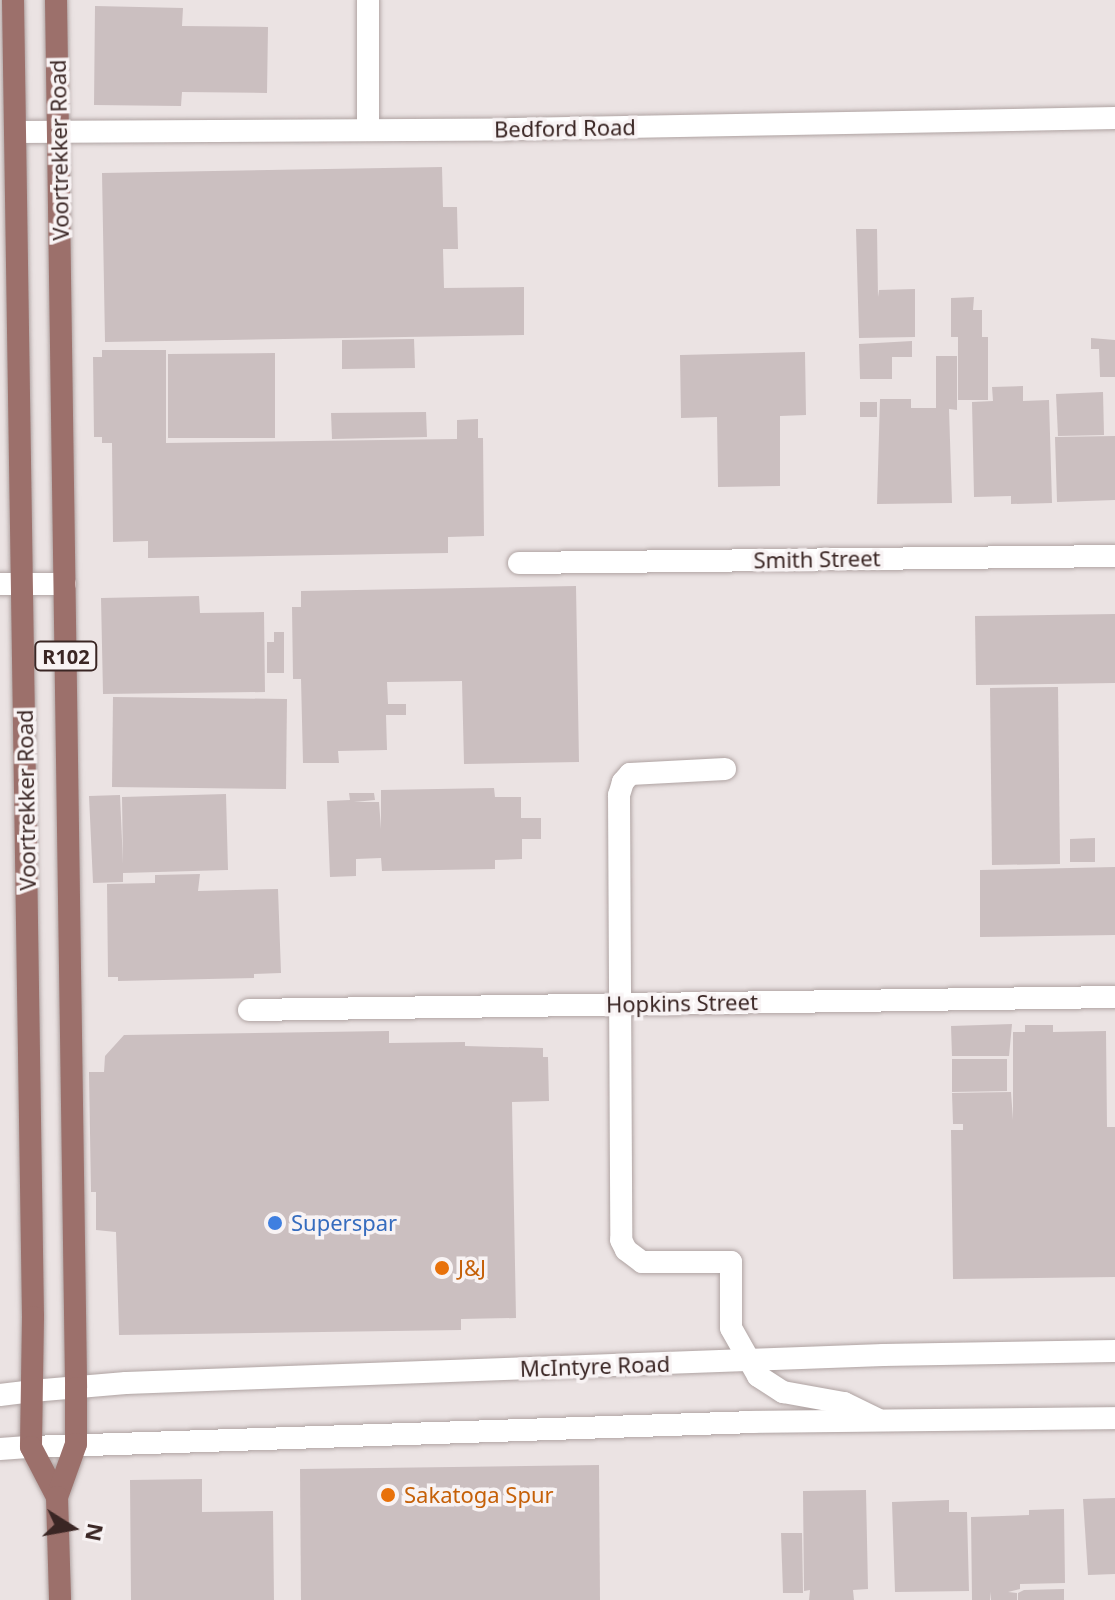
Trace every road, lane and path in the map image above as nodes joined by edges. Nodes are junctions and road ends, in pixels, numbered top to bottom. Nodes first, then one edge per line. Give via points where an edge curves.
1 (13, 0) edge
2 (56, 0) edge
3 (368, 0) edge
4 (1115, 118) edge
5 (368, 129) junction
6 (16, 132) junction
7 (59, 133) junction
8 (1115, 556) edge
9 (519, 563) dead end
10 (0, 584) edge
11 (65, 584) junction
12 (23, 585) junction
13 (725, 769) dead end
14 (1115, 997) edge
15 (620, 1004) junction
16 (249, 1010) dead end
17 (1115, 1351) edge
18 (749, 1361) junction
19 (76, 1388) junction
20 (32, 1391) junction
21 (0, 1395) edge
22 (1115, 1418) edge
23 (877, 1419) junction
24 (76, 1444) junction
25 (31, 1447) junction
26 (0, 1449) edge
27 (57, 1497) junction
28 (60, 1600) edge

1 - 6 main road, Voortrekker Road / R102
2 - 7 main road, Voortrekker Road / R102
3 - 5 street
4 - 5 street, Bedford Road
5 - 7 street, Bedford Road
6 - 7 street, Bedford Road
6 - 12 main road, Voortrekker Road / R102
7 - 11 main road, Voortrekker Road / R102
8 - 9 street, Smith Street
10 - 12 street
11 - 12 street
11 - 19 main road, Voortrekker Road / R102
12 - 20 main road, Voortrekker Road / R102
13 - 15 street via 642,772 623,782
14 - 15 street, Hopkins Street
15 - 16 street, Hopkins Street
15 - 18 street via 621,1240 642,1262 731,1262 731,1328
17 - 18 street, McIntyre Road
18 - 19 street, McIntyre Road
18 - 23 street via 758,1376 783,1392 844,1403
19 - 20 street, McIntyre Road
19 - 24 main road, Voortrekker Road / R102
20 - 21 street, McIntyre Road
20 - 25 main road, Voortrekker Road / R102
22 - 23 street
23 - 24 street
24 - 25 street
24 - 27 main road, Voortrekker Road / R102
25 - 26 street
25 - 27 main road, Voortrekker Road / R102
27 - 28 main road, Voortrekker Road / R102

